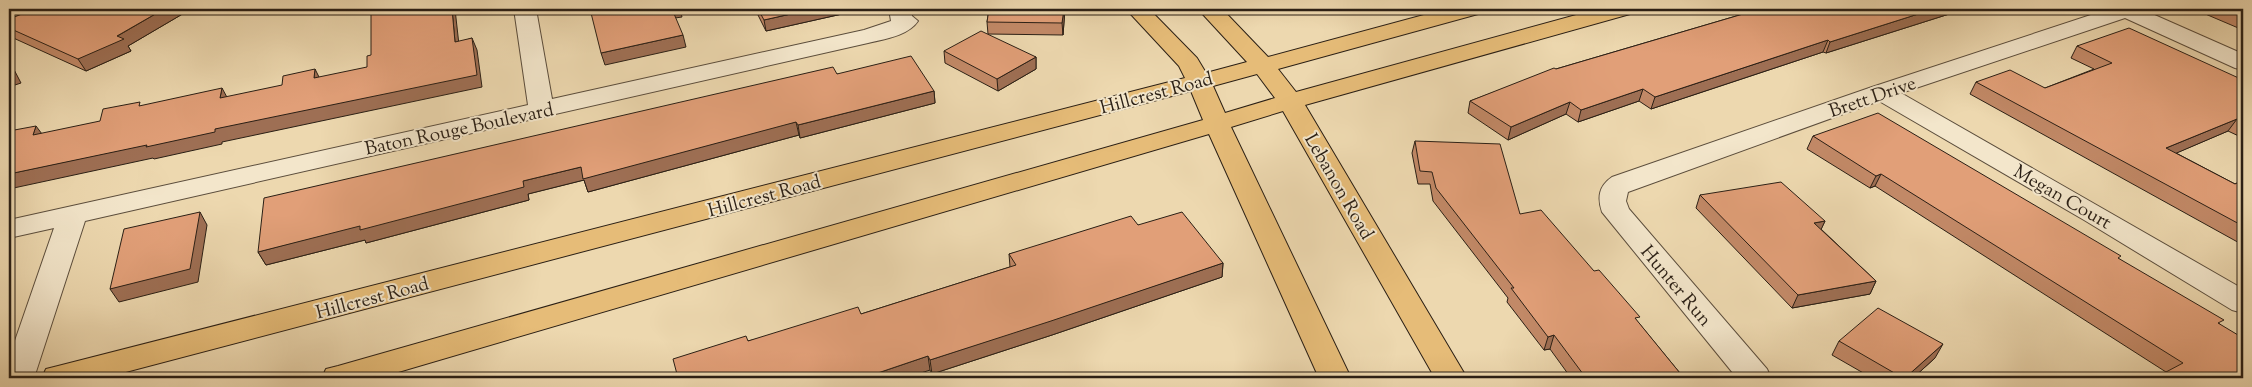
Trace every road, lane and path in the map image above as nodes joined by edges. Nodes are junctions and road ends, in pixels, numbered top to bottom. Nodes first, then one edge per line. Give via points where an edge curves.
1 (525, 9) edge
2 (1136, 9) edge
3 (1209, 9) edge
4 (1470, 9) edge
5 (1622, 9) edge
6 (2127, 9) edge
7 (904, 15) edge
8 (2243, 63) edge
9 (1264, 65) junction
10 (1199, 81) junction
11 (1880, 92) junction
12 (1290, 101) junction
13 (541, 110) junction
14 (1216, 124) junction
15 (1615, 188) joint
16 (73, 214) junction
17 (9, 229) edge
18 (2243, 302) edge
19 (18, 378) edge
20 (58, 378) edge
21 (338, 378) edge
22 (1335, 378) edge
23 (1451, 378) edge
24 (1755, 378) edge

1 - 13 street
2 - 10 main road via 1189,63
3 - 9 main road, Lebanon Road
4 - 9 main road, Hillcrest Road
5 - 12 main road
6 - 8 street
6 - 11 street, Brett Drive
7 - 13 street, Baton Rouge Boulevard via 890,30 868,36
9 - 10 main road, Hillcrest Road
9 - 12 main road, Lebanon Road
10 - 14 main road
10 - 20 main road, Hillcrest Road
11 - 15 street, Brett Drive
11 - 18 street, Megan Court
12 - 14 main road
12 - 23 main road, Lebanon Road
13 - 16 street, Baton Rouge Boulevard
14 - 21 main road
14 - 22 main road
15 - 24 street, Hunter Run via 1612,201 1616,212
16 - 17 street, Baton Rouge Boulevard
16 - 19 street

